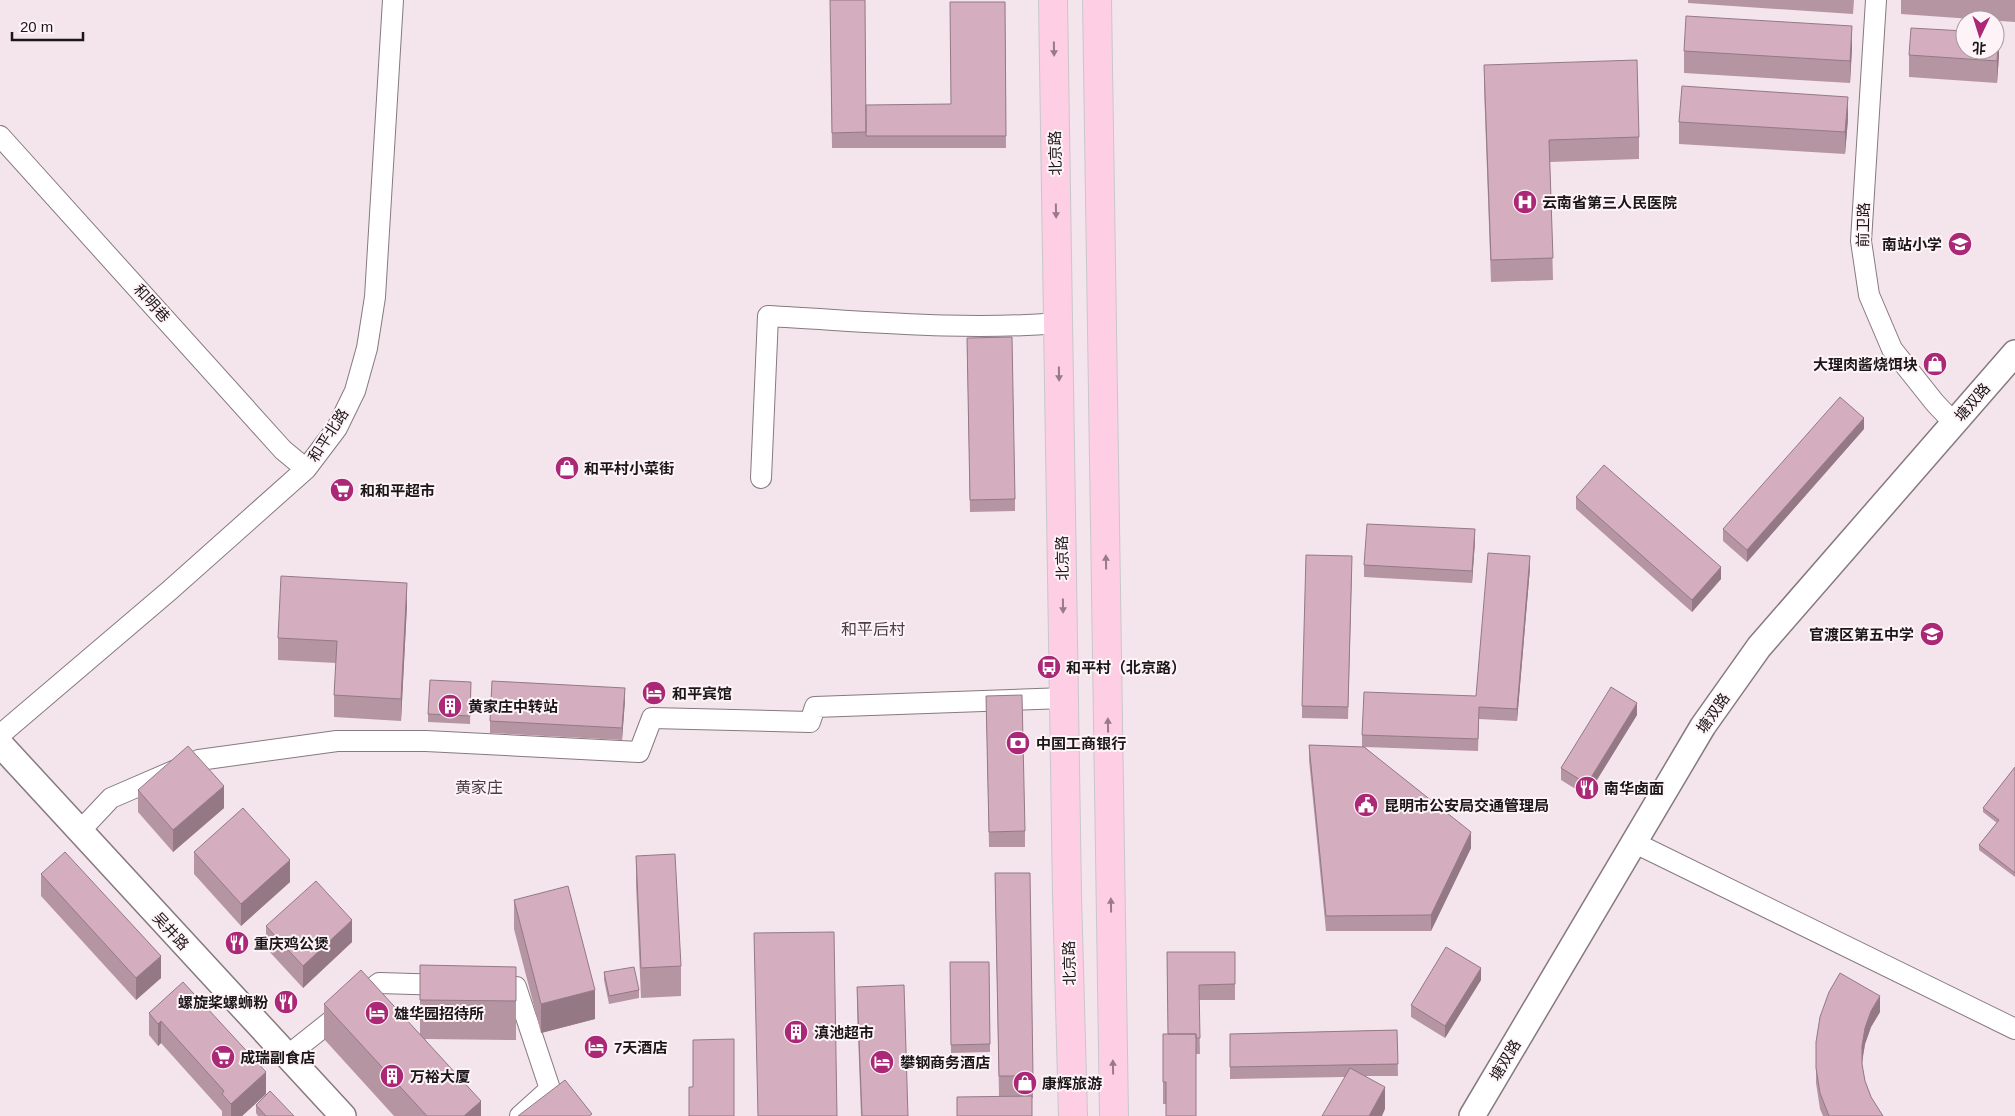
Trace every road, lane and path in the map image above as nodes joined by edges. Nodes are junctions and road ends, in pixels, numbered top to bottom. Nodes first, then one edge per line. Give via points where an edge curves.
1 (393, 0) edge
2 (1053, 0) edge
3 (1097, 0) edge
4 (1876, 0) edge
5 (0, 136) edge
6 (1058, 323) junction
7 (2015, 353) edge
8 (1954, 423) junction
9 (306, 469) junction
10 (761, 478) dead end
11 (1065, 698) junction
12 (0, 735) edge
13 (0, 744) edge
14 (79, 832) junction
15 (1633, 842) junction
16 (2015, 1028) edge
17 (287, 1056) junction
18 (343, 1116) edge
19 (520, 1116) edge
20 (1073, 1116) edge
21 (1114, 1116) edge
22 (1472, 1116) edge

1 - 9 street, 和平北路 via 375,297 368,348 355,391 337,428
2 -> 6 main road, 北京路
21 -> 3 main road
4 - 8 street, 前卫路 via 1861,242 1869,295 1892,348
5 - 9 street, 和明巷 via 283,450
6 - 10 street via 941,325 768,316
6 -> 11 main road, 北京路
7 - 8 street, 塘双路
8 - 15 street, 塘双路 via 1759,647 1703,726
9 - 12 street, 和平北路
11 - 14 street via 815,707 810,722 652,718 639,752 426,741 337,742 199,760 110,798
11 - 20 main road, 北京路
13 - 14 street, 吴井路
14 - 17 street, 吴井路
15 - 16 street
15 - 22 street, 塘双路
17 - 18 street, 吴井路
17 - 19 street via 379,983 516,987 550,1090

